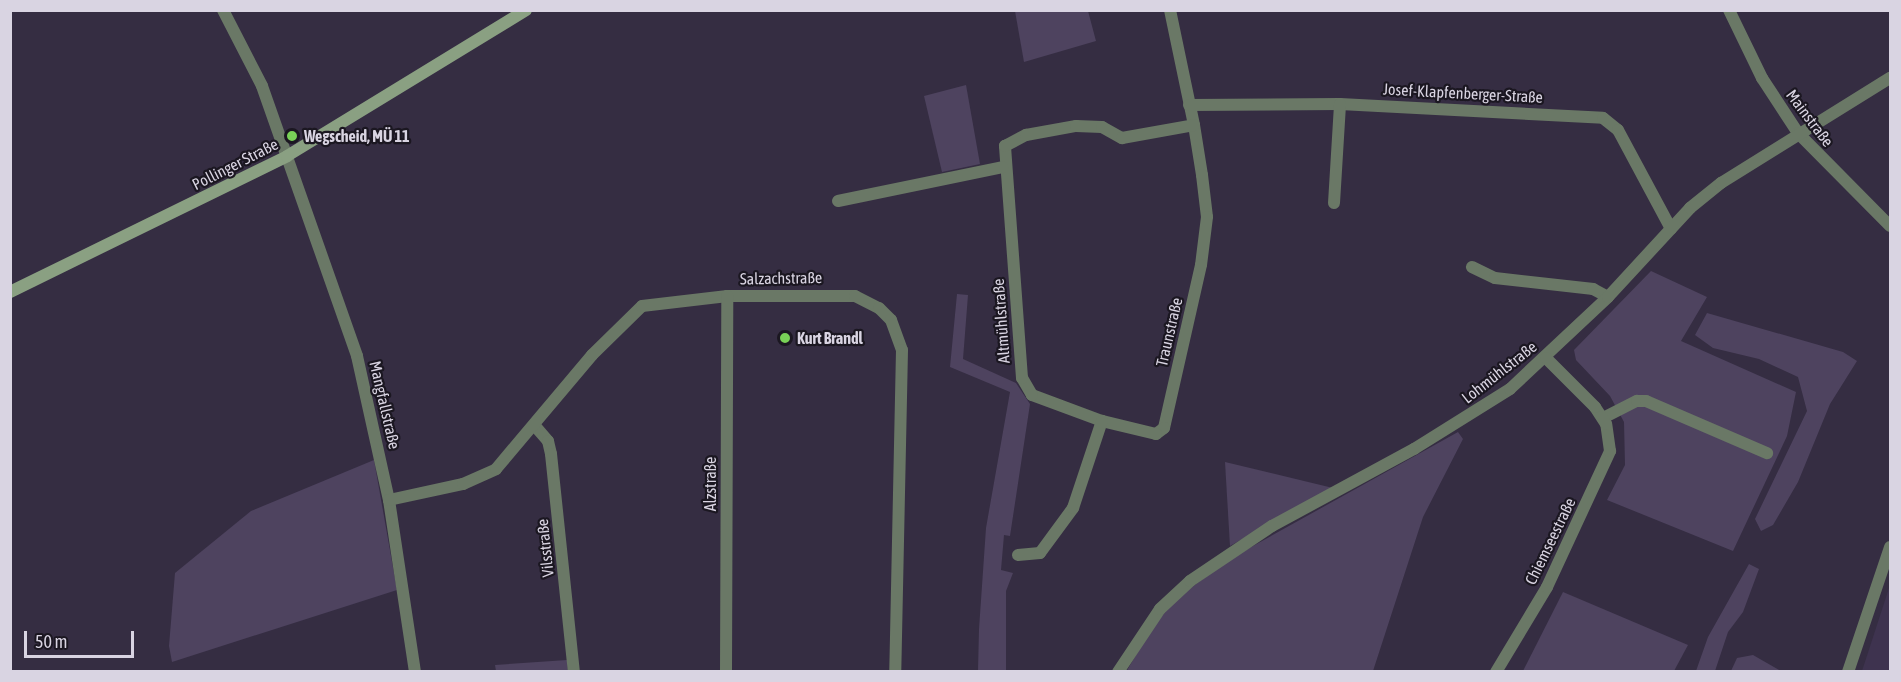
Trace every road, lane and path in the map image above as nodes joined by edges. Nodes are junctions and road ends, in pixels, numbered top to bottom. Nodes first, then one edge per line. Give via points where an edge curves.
1 (223, 10) edge
2 (526, 10) edge
3 (1170, 10) edge
4 (1729, 10) edge
5 (1890, 78) edge
6 (1340, 104) junction
7 (1189, 105) junction
8 (1194, 125) junction
9 (1798, 133) junction
10 (287, 156) junction
11 (1003, 167) junction
12 (838, 201) dead end
13 (1334, 203) dead end
14 (1890, 226) edge
15 (1671, 229) junction
16 (1472, 267) dead end
17 (10, 292) edge
18 (727, 296) junction
19 (1608, 297) junction
20 (1546, 358) junction
21 (1603, 418) junction
22 (1102, 421) junction
23 (535, 426) junction
24 (1767, 453) dead end
25 (389, 500) junction
26 (1890, 547) edge
27 (1018, 555) dead end
28 (415, 672) edge
29 (574, 672) edge
30 (726, 672) edge
31 (895, 672) edge
32 (1118, 672) edge
33 (1496, 672) edge
34 (1848, 672) edge

1 - 10 street, Mangfallstraße via 255,70
2 - 10 street, Pollinger Straße
3 - 7 street, Traunstraße
4 - 9 street, Mainstraße via 1762,78
5 - 9 street, Lohmühlstraße
6 - 7 street, Josef-Klapfenberger-Straße
6 - 13 street
6 - 15 street, Josef-Klapfenberger-Straße via 1607,120 1624,140
7 - 8 street, Traunstraße
8 - 11 street, Altmühlstraße via 1131,138 1092,125 1026,135 1005,146
8 - 22 street, Traunstraße via 1206,200 1205,240 1164,428 1156,434
9 - 14 street, Mainstraße
9 - 15 street, Lohmühlstraße via 1721,183
10 - 17 street, Pollinger Straße
10 - 25 street, Mangfallstraße via 357,356
11 - 12 street
11 - 22 street, Altmühlstraße via 1022,378 1032,395 1041,401
15 - 19 street, Lohmühlstraße
16 - 19 street via 1495,278 1593,289
18 - 23 street, Salzachstraße via 652,303 635,309
18 - 30 street, Alzstraße
18 - 31 street, Salzachstraße via 848,294 872,303 894,325 902,350
19 - 20 street, Lohmühlstraße
20 - 21 street
20 - 32 street, Lohmühlstraße via 1478,411 1212,564 1160,609
21 - 24 street via 1636,401 1646,401
21 - 33 street, Chiemseestraße via 1609,435 1608,459 1547,587
22 - 27 street via 1072,508 1040,553
23 - 25 street, Salzachstraße via 490,473 463,484
23 - 29 street, Vilsstraße via 548,441 551,454
25 - 28 street, Mangfallstraße
26 - 34 street

